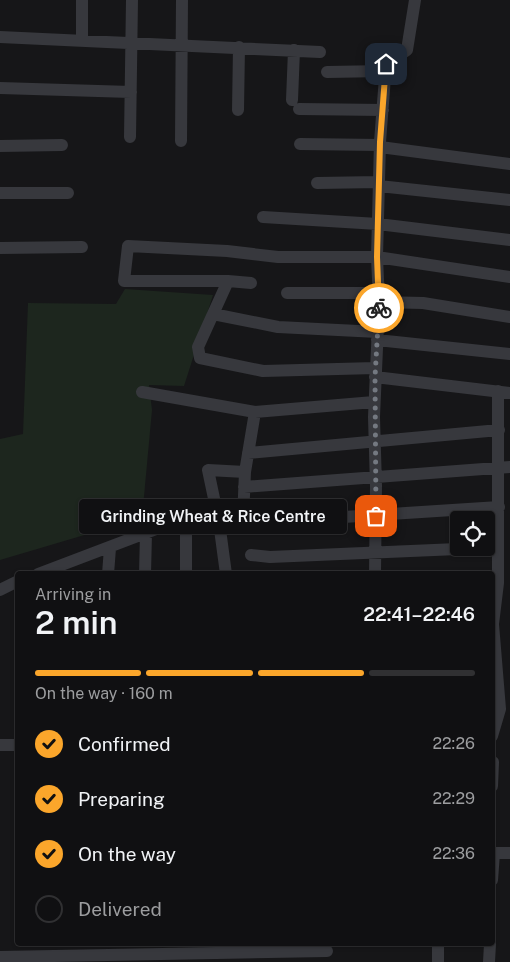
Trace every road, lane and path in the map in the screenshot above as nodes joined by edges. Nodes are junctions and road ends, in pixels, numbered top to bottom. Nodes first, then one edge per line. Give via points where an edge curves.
1 (82, 0) edge
2 (132, 0) edge
3 (182, 0) edge
4 (415, 0) edge
5 (0, 37) edge
6 (82, 39) junction
7 (132, 42) junction
8 (182, 44) junction
9 (239, 47) junction
10 (294, 50) junction
11 (320, 52) dead end
12 (386, 71) junction
13 (327, 72) dead end
14 (0, 88) edge
15 (131, 92) junction
16 (238, 110) dead end
17 (383, 110) junction
18 (130, 138) dead end
19 (181, 141) dead end
20 (300, 144) dead end
21 (62, 145) dead end
22 (0, 146) edge
23 (380, 146) junction
24 (510, 164) edge
25 (317, 183) dead end
26 (379, 184) junction
27 (68, 193) dead end
28 (0, 194) edge
29 (510, 200) edge
30 (263, 217) dead end
31 (378, 224) junction
32 (510, 240) edge
33 (82, 247) dead end
34 (0, 248) edge
35 (377, 257) junction
36 (510, 277) edge
37 (228, 281) junction
38 (251, 283) dead end
39 (287, 293) dead end
40 (379, 297) junction
41 (213, 314) junction
42 (510, 317) edge
43 (377, 336) junction
44 (510, 354) edge
45 (375, 373) junction
46 (142, 392) dead end
47 (504, 392) edge
48 (374, 402) junction
49 (255, 412) junction
50 (502, 432) edge
51 (375, 441) junction
52 (248, 453) junction
53 (504, 466) edge
54 (245, 472) junction
55 (376, 477) junction
56 (244, 487) junction
57 (499, 507) junction
58 (376, 516) junction
59 (243, 519) junction
60 (219, 522) junction
61 (504, 525) edge
62 (186, 526) junction
63 (146, 533) junction
64 (495, 542) edge
65 (110, 548) junction
66 (450, 549) edge
67 (375, 553) junction
68 (251, 555) dead end
69 (493, 556) edge
70 (75, 560) junction
71 (46, 571) edge
72 (74, 571) edge
73 (108, 571) edge
74 (145, 571) edge
75 (186, 571) edge
76 (226, 571) edge
77 (375, 571) edge
78 (494, 571) edge
79 (15, 582) edge
80 (0, 590) edge
81 (495, 682) edge
82 (496, 701) edge
83 (495, 726) edge
84 (0, 745) edge
85 (15, 745) edge
86 (495, 853) edge
87 (510, 853) edge
88 (27, 946) edge
89 (438, 946) edge
90 (490, 946) edge
91 (327, 952) edge
92 (139, 953) edge
93 (176, 953) edge
94 (215, 953) edge
95 (253, 953) edge
96 (290, 953) edge
97 (64, 954) edge
98 (101, 954) edge
99 (0, 957) edge
100 (27, 959) edge
101 (438, 962) edge
102 (489, 962) edge

1 - 6 street
2 - 7 street
3 - 8 street
4 - 12 street via 406,50 386,64
5 - 6 street
6 - 7 street
7 - 8 street
7 - 15 street
8 - 9 street
8 - 19 street
9 - 10 street
9 - 16 street
10 - 11 street
10 - 17 street via 295,104
12 - 13 street
12 - 17 street
14 - 15 street
15 - 18 street
17 - 23 street
20 - 23 street
21 - 22 street
23 - 24 street
23 - 26 street
25 - 26 street
26 - 29 street
26 - 31 street
27 - 28 street
30 - 31 street
31 - 32 street
31 - 35 street
33 - 34 street
35 - 36 street
35 - 37 street via 278,257 128,246 124,281
35 - 40 street
37 - 38 street
37 - 41 street
39 - 40 street
40 - 42 street
40 - 43 street
41 - 43 street via 278,327
41 - 45 street via 198,347 200,358 263,371
43 - 44 street
43 - 45 street
45 - 47 street
45 - 48 street
46 - 49 street
47 - 50 street
48 - 49 street
48 - 51 street
49 - 52 street
50 - 51 street
50 - 53 street
51 - 52 street
51 - 55 street
52 - 54 street
53 - 55 street
53 - 57 street
54 - 56 street
54 - 60 street via 208,470
55 - 56 street
55 - 58 street
56 - 59 street
57 - 58 street
57 - 61 street
58 - 59 street via 266,522
58 - 67 street
59 - 60 street
60 - 62 street
60 - 76 street
61 - 64 street
62 - 63 street via 159,528
62 - 75 street
63 - 65 street
63 - 74 street
65 - 70 street
65 - 73 street
66 - 67 street
67 - 68 street via 270,558
67 - 77 street
69 - 78 street
70 - 71 street
70 - 72 street
79 - 80 street
81 - 82 street
82 - 83 street via 500,710
84 - 85 street
86 - 87 street
88 - 100 street
89 - 101 street
90 - 102 street
91 - 96 street
92 - 93 street
92 - 98 street
93 - 94 street
94 - 95 street
95 - 96 street
97 - 98 street
97 - 100 street
99 - 100 street

